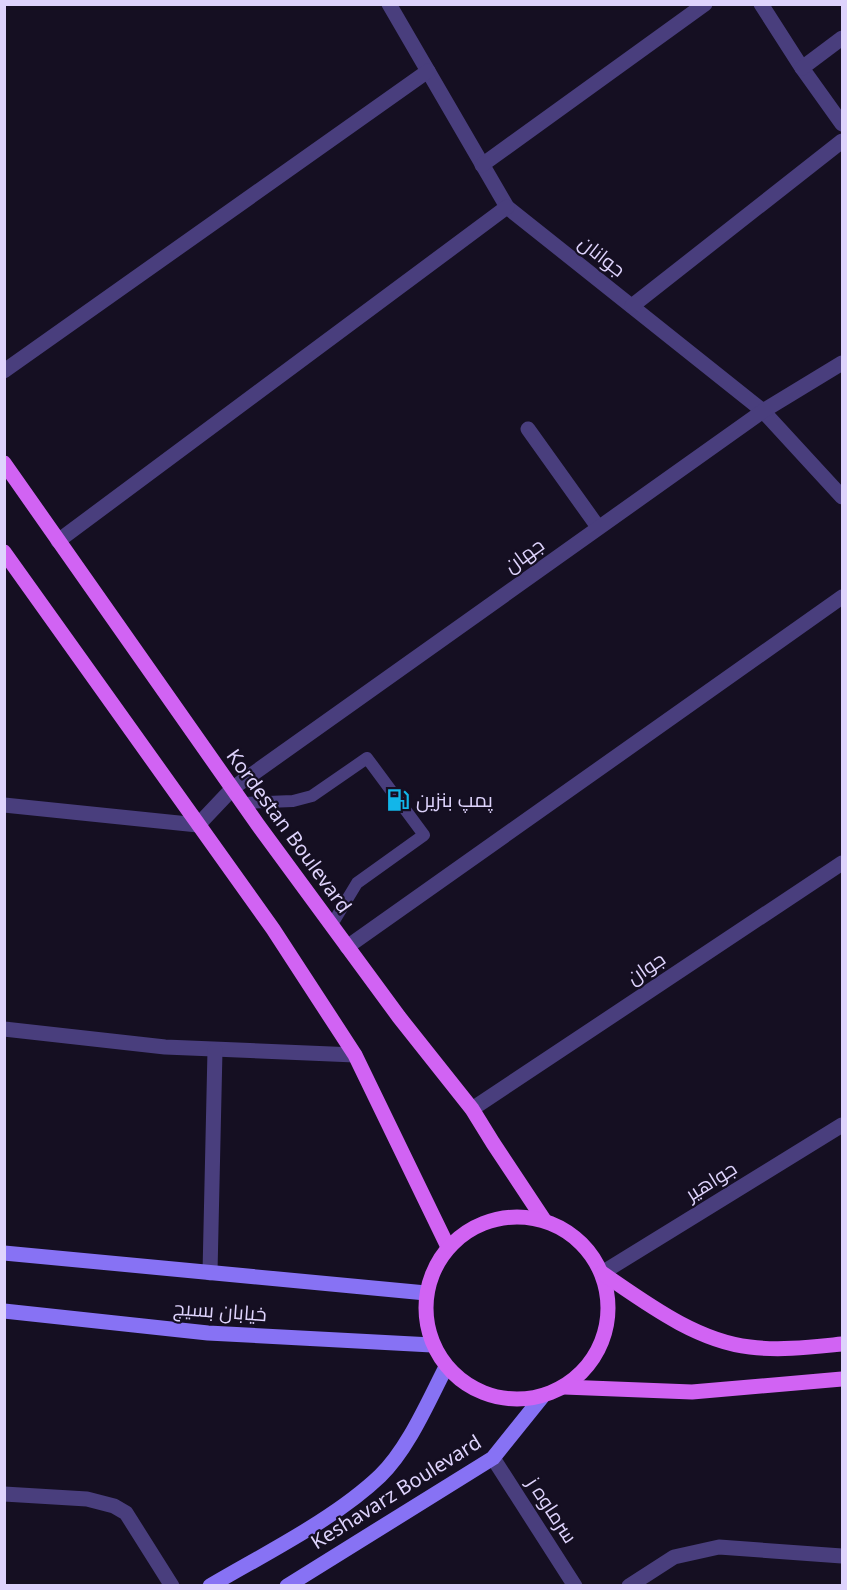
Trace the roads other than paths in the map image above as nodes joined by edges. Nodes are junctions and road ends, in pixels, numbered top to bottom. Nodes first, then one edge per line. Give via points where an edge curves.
1 (705, 4) edge
2 (762, 4) edge
3 (390, 5) edge
4 (843, 38) edge
5 (802, 68) junction
6 (428, 71) junction
7 (843, 124) edge
8 (843, 141) edge
9 (482, 165) junction
10 (507, 207) junction
11 (632, 306) junction
12 (843, 363) edge
13 (4, 371) edge
14 (763, 411) junction
15 (528, 429) dead end
16 (4, 463) edge
17 (843, 497) edge
18 (598, 527) junction
19 (58, 541) junction
20 (4, 552) edge
21 (843, 597) edge
22 (233, 788) junction
23 (244, 802) junction
24 (4, 805) edge
25 (198, 825) junction
26 (843, 863) edge
27 (331, 926) junction
28 (347, 947) junction
29 (4, 1029) edge
30 (215, 1050) junction
31 (355, 1055) junction
32 (472, 1108) junction
33 (843, 1125) edge
34 (544, 1220) junction
35 (448, 1247) junction
36 (4, 1253) edge
37 (210, 1273) junction
38 (602, 1273) junction
39 (426, 1293) junction
40 (4, 1311) edge
41 (843, 1344) edge
42 (432, 1345) junction
43 (446, 1367) junction
44 (843, 1379) edge
45 (564, 1387) junction
46 (542, 1397) junction
47 (493, 1458) junction
48 (4, 1494) edge
49 (843, 1556) edge
50 (172, 1586) edge
51 (210, 1586) edge
52 (287, 1586) edge
53 (575, 1586) edge
54 (629, 1586) edge

1 - 9 street
2 - 5 street
3 - 6 street, جوانان
4 - 5 street
5 - 7 street
6 - 9 street, جوانان
6 - 13 street
8 - 11 street
9 - 10 street, جوانان
10 - 11 street, جوانان
10 - 19 street
11 - 14 street, جوانان
12 - 14 street, جهان
14 - 17 street, جوانان
14 - 18 street, جهان
15 - 18 street
16 - 19 main road, Kordestan Boulevard
18 - 22 street, جهان
19 - 22 main road, Kordestan Boulevard
20 - 25 main road
21 - 28 street
22 - 23 main road, Kordestan Boulevard
22 - 25 street, جهان
23 - 27 main road, Kordestan Boulevard
23 - 27 lane via 292,801 312,796 367,758 424,835 357,883
24 - 25 street
25 - 31 main road via 273,929
26 - 32 street, جوان
27 - 28 main road, Kordestan Boulevard
28 - 32 main road, Kordestan Boulevard
29 - 30 street
30 - 31 street
30 - 37 street
31 - 35 main road
32 - 34 main road, Kordestan Boulevard
33 - 38 street, جواهیر
34 - 35 main road via 518,1216 492,1219 469,1230
34 - 38 main road via 569,1232 588,1250
35 - 39 main road via 434,1268
36 - 37 main road, خیابان بسیج
37 - 39 main road, خیابان بسیج
38 - 41 main road via 700,1334 749,1347
38 - 45 main road via 609,1298 607,1325 599,1349 584,1370
39 - 42 main road via 426,1320
40 - 42 main road, خیابان بسیج via 208,1333
42 - 43 main road
43 - 46 main road via 465,1384 489,1396 515,1400
43 - 51 main road, Keshavarz Boulevard via 409,1438 380,1476 334,1512
44 - 45 main road via 692,1392
45 - 46 main road
46 - 47 main road, Keshavarz Boulevard
47 - 52 main road, Keshavarz Boulevard
47 - 53 street, سرماوه ز
48 - 50 street via 87,1498 114,1506 126,1514
49 - 54 street via 719,1547 674,1557

